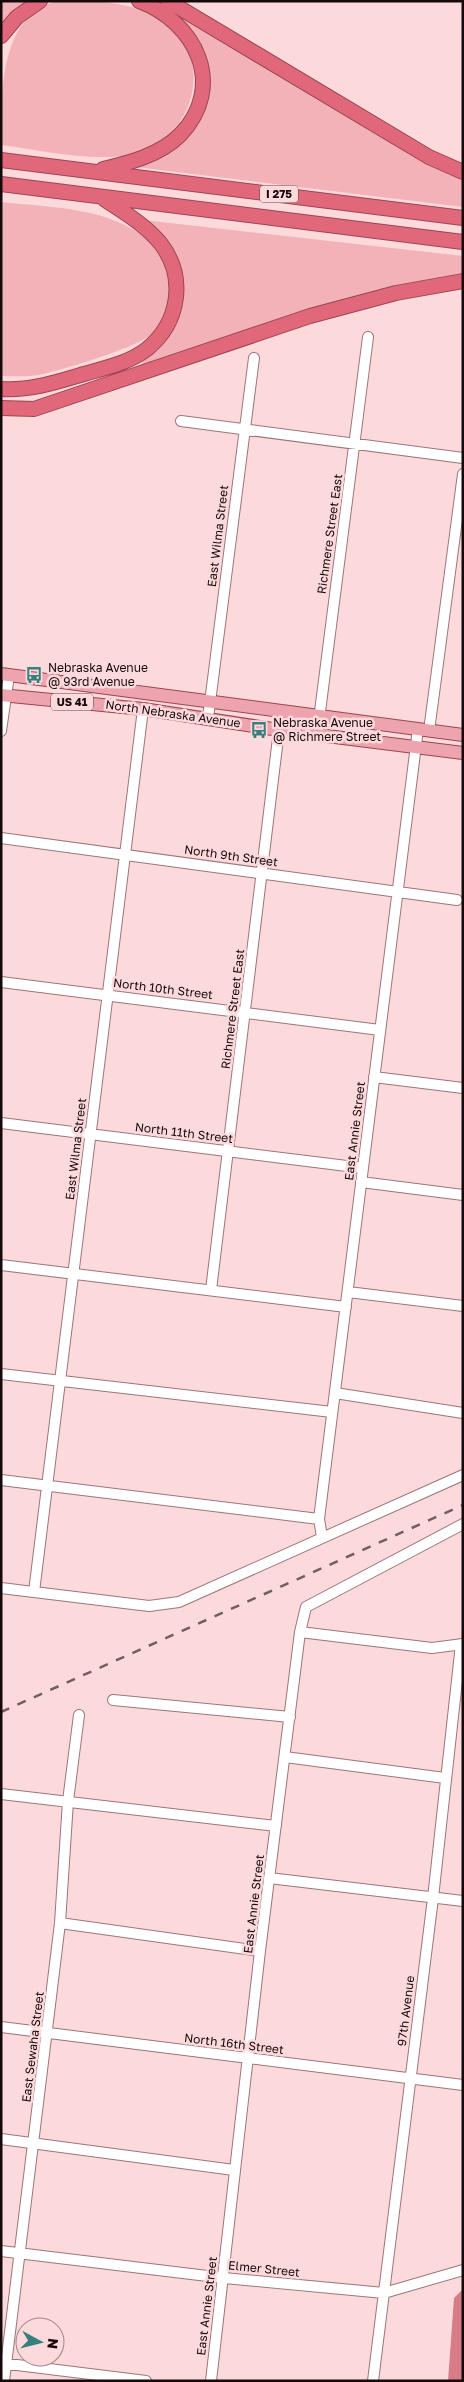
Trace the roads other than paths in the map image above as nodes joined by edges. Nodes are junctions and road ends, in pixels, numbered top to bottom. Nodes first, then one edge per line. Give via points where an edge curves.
1 (40, 1) edge
2 (139, 1) edge
3 (168, 1) edge
4 (1, 36) edge
5 (1, 160) edge
6 (95, 171) junction
7 (463, 172) edge
8 (1, 184) edge
9 (101, 197) junction
10 (463, 218) edge
11 (463, 242) edge
12 (463, 281) edge
13 (368, 337) dead end
14 (254, 358) dead end
15 (1, 389) edge
16 (1, 408) edge
17 (24, 409) junction
18 (1, 419) edge
19 (181, 421) dead end
20 (244, 429) junction
21 (355, 443) junction
22 (463, 458) edge
23 (463, 474) edge
24 (5, 675) edge
25 (124, 689) junction
26 (4, 695) edge
27 (210, 701) junction
28 (70, 702) junction
29 (143, 709) junction
30 (319, 717) junction
31 (208, 718) junction
32 (279, 730) junction
33 (423, 730) junction
34 (1, 731) edge
35 (317, 735) junction
36 (463, 735) edge
37 (416, 748) junction
38 (463, 753) edge
39 (1, 838) edge
40 (126, 854) junction
41 (262, 872) junction
42 (398, 891) junction
43 (458, 900) dead end
44 (1, 982) edge
45 (108, 994) junction
46 (245, 1011) junction
47 (380, 1030) junction
48 (374, 1077) junction
49 (463, 1088) edge
50 (1, 1123) edge
51 (91, 1134) junction
52 (228, 1151) junction
53 (363, 1168) junction
54 (361, 1182) junction
55 (463, 1195) edge
56 (1, 1265) edge
57 (73, 1273) junction
58 (210, 1290) junction
59 (348, 1292) junction
60 (463, 1306) edge
61 (346, 1307) junction
62 (1, 1374) edge
63 (60, 1381) junction
64 (335, 1393) junction
65 (332, 1412) junction
66 (463, 1413) edge
67 (463, 1475) edge
68 (1, 1480) edge
69 (47, 1486) junction
70 (319, 1519) junction
71 (463, 1524) edge
72 (322, 1536) junction
73 (1, 1588) edge
74 (34, 1592) junction
75 (300, 1632) junction
76 (462, 1644) edge
77 (113, 1700) dead end
78 (79, 1715) dead end
79 (290, 1717) junction
80 (285, 1757) junction
81 (445, 1778) junction
82 (1, 1794) edge
83 (68, 1801) junction
84 (276, 1826) junction
85 (269, 1878) junction
86 (433, 1898) junction
87 (463, 1901) edge
88 (60, 1923) junction
89 (260, 1950) junction
90 (1, 2027) edge
91 (48, 2032) junction
92 (249, 2059) junction
93 (410, 2078) junction
94 (463, 2085) edge
95 (1, 2139) edge
96 (33, 2143) junction
97 (234, 2170) junction
98 (1, 2251) edge
99 (20, 2253) junction
100 (463, 2270) edge
101 (224, 2278) junction
102 (384, 2294) junction
103 (4, 2363) edge
104 (4, 2381) edge
105 (146, 2381) edge
106 (211, 2381) edge
107 (373, 2381) edge

1 - 4 highway via 17,17
2 - 6 highway via 171,18 187,34 200,63 200,100 180,136 170,143 148,155
3 - 7 highway via 429,157
5 - 6 highway, I 275
6 - 10 highway, I 275
8 - 9 highway, I 275
9 - 11 highway, I 275
9 - 15 highway via 142,226 167,253 175,272 178,293 169,322 147,349 124,362 46,385
12 - 17 highway via 396,293 318,314 34,409
13 - 21 street, Richmere Street East
14 - 20 street, East Wilma Street
16 - 17 highway
17 - 18 highway
19 - 20 street
20 - 21 street
20 - 27 street, East Wilma Street
21 - 22 street
21 - 30 street, Richmere Street East
23 - 33 street, East Annie Street
24 - 25 main road, North Nebraska Avenue / US 41
24 - 26 street
25 - 27 main road, North Nebraska Avenue / US 41
25 - 28 main road via 116,696 78,696
26 - 28 main road, North Nebraska Avenue / US 41
26 - 34 street
27 - 30 main road, North Nebraska Avenue / US 41
27 - 31 street, East Wilma Street
28 - 29 main road, North Nebraska Avenue / US 41
29 - 31 main road, North Nebraska Avenue / US 41
29 - 40 street, East Wilma Street
30 - 33 main road, North Nebraska Avenue / US 41
30 - 35 street, Richmere Street East
31 - 32 main road, North Nebraska Avenue / US 41
32 - 35 main road, North Nebraska Avenue / US 41
32 - 41 street, Richmere Street East
33 - 36 main road, North Nebraska Avenue / US 41
33 - 37 street, East Annie Street
35 - 37 main road, North Nebraska Avenue / US 41
37 - 38 main road, North Nebraska Avenue / US 41
37 - 42 street, East Annie Street
39 - 40 street, North 9th Street
40 - 41 street, North 9th Street
40 - 45 street, East Wilma Street
41 - 42 street, North 9th Street
41 - 46 street, Richmere Street East
42 - 43 street, North 9th Street
42 - 47 street, East Annie Street
44 - 45 street, North 10th Street
45 - 46 street, North 10th Street
45 - 51 street, East Wilma Street
46 - 47 street, North 10th Street
46 - 52 street, Richmere Street East
47 - 48 street, East Annie Street
48 - 49 street
48 - 53 street, East Annie Street
50 - 51 street, North 11th Street
51 - 52 street, North 11th Street
51 - 57 street, East Wilma Street
52 - 53 street, North 11th Street
52 - 58 street, Richmere Street East
53 - 54 street, East Annie Street
54 - 55 street
54 - 59 street, East Annie Street
56 - 57 street
57 - 58 street
57 - 63 street, East Wilma Street
58 - 61 street
59 - 60 street
59 - 61 street, East Annie Street
61 - 64 street, East Annie Street
62 - 63 street
63 - 65 street
63 - 69 street, East Wilma Street
64 - 65 street, East Annie Street
64 - 66 street
65 - 70 street, East Annie Street
67 - 72 street
68 - 69 street
69 - 70 street
69 - 74 street, East Wilma Street
70 - 72 street, East Annie Street
71 - 75 street, East Annie Street via 306,1607
72 - 74 street via 165,1606
73 - 74 street
75 - 76 street via 432,1648
75 - 79 street, East Annie Street
76 - 81 street, 97th Avenue
77 - 79 street
78 - 83 street, East Sewaha Street
79 - 80 street, East Annie Street
80 - 81 street
80 - 84 street, East Annie Street
81 - 86 street, 97th Avenue
82 - 83 street
83 - 84 street
83 - 88 street, East Sewaha Street
84 - 85 street, East Annie Street
85 - 86 street
85 - 89 street, East Annie Street
86 - 87 street
86 - 93 street, 97th Avenue
88 - 89 street
88 - 91 street, East Sewaha Street
89 - 92 street, East Annie Street
90 - 91 street, North 16th Street
91 - 92 street, North 16th Street
91 - 96 street, East Sewaha Street
92 - 93 street, North 16th Street
92 - 97 street, East Annie Street
93 - 94 street, North 16th Street
93 - 102 street, 97th Avenue
95 - 96 street
96 - 97 street
96 - 99 street, East Sewaha Street
97 - 101 street, East Annie Street
98 - 99 street, Elmer Street
99 - 101 street, Elmer Street
99 - 103 street, East Sewaha Street
100 - 102 street, Elmer Street
101 - 102 street, Elmer Street
101 - 106 street, East Annie Street
102 - 107 street, 97th Avenue
103 - 104 street, East Sewaha Street
103 - 105 street

